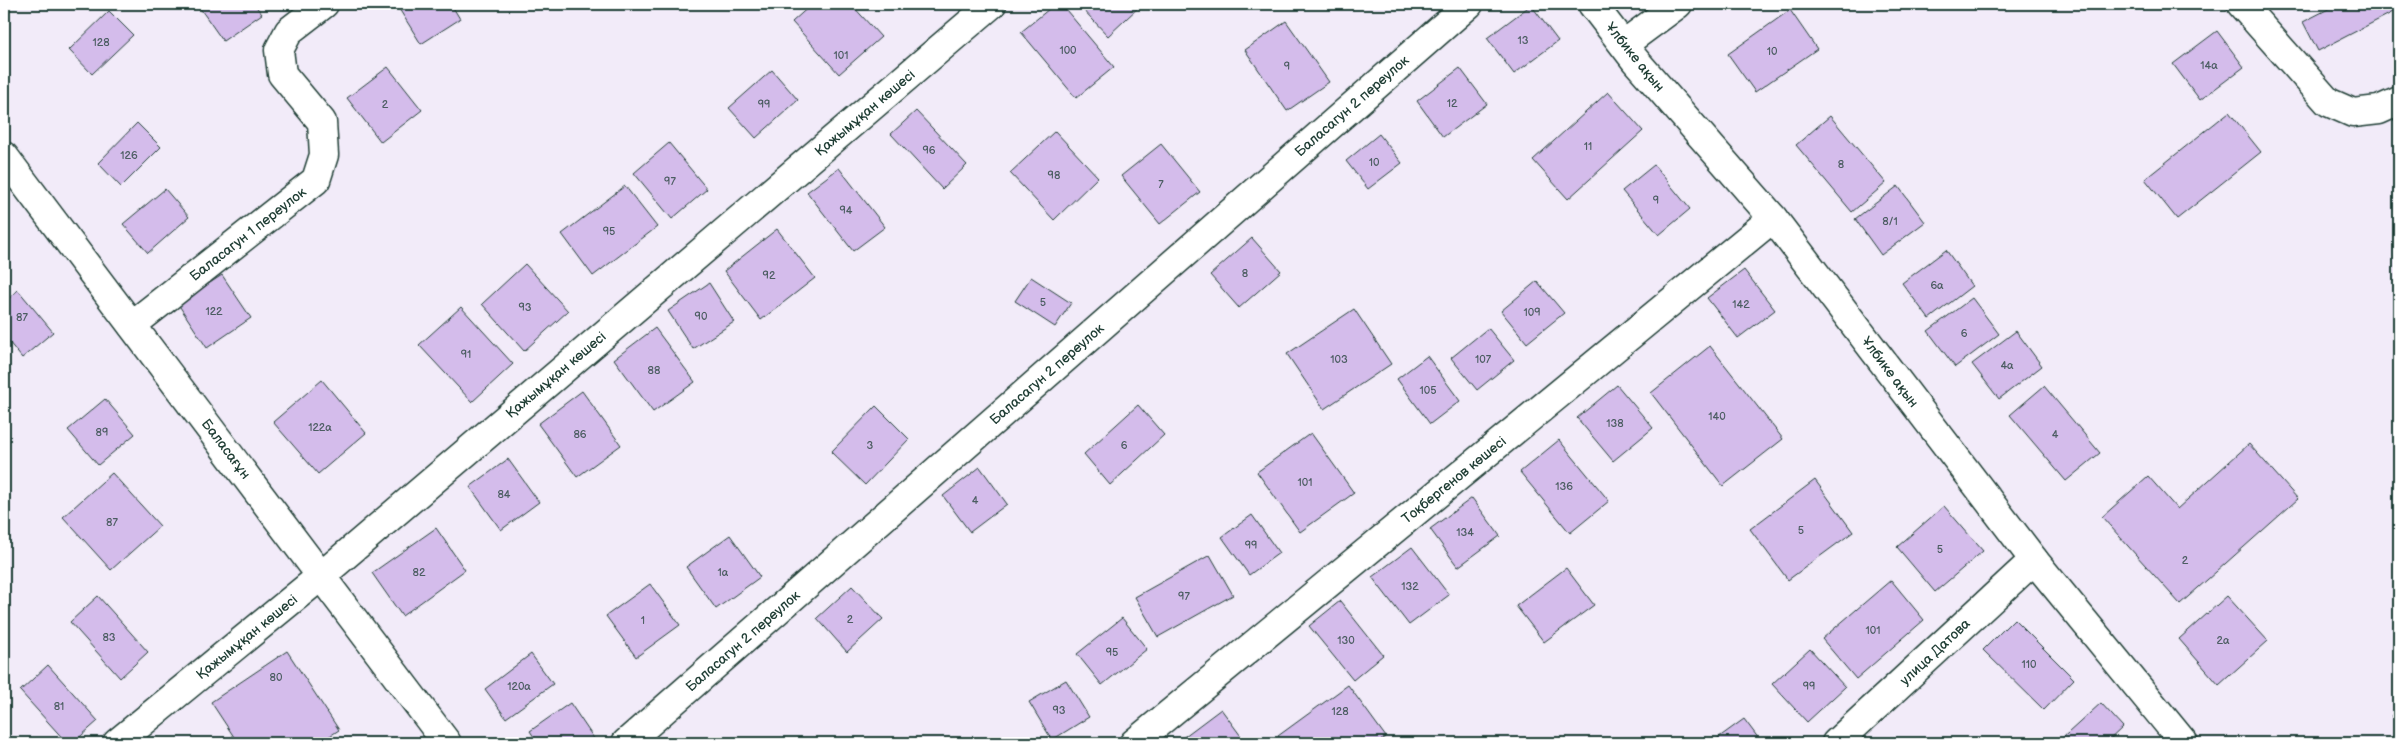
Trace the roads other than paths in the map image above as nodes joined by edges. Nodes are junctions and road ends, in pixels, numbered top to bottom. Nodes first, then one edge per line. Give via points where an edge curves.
1 (324, 4) edge
2 (992, 4) edge
3 (1469, 4) edge
4 (1592, 4) edge
5 (1678, 4) edge
6 (2256, 10) edge
7 (1624, 44) junction
8 (2399, 102) edge
9 (4, 156) edge
10 (1773, 218) junction
11 (132, 325) junction
12 (2034, 560) junction
13 (321, 576) junction
14 (117, 743) edge
15 (447, 743) edge
16 (626, 743) edge
17 (1134, 743) edge
18 (1836, 743) edge
19 (2184, 743) edge

1 - 11 street, Баласагун 1 переулок via 289,31 279,50 282,74 322,122 324,155 316,180
2 - 13 street, Қажымұқан көшесі
3 - 16 street, Баласагун 2 переулок
4 - 7 street, Ұлбике ақын
5 - 7 street
6 - 8 street via 2328,102 2353,113 2379,110
7 - 10 street, Ұлбике ақын
9 - 11 street, Баласағұн
10 - 12 street, Ұлбике ақын
10 - 17 street, Тоқбергенов көшесі
11 - 13 street, Баласағұн
12 - 18 street, улица Датова
12 - 19 street, Ұлбике ақын
13 - 14 street, Қажымұқан көшесі
13 - 15 street, Баласағұн

